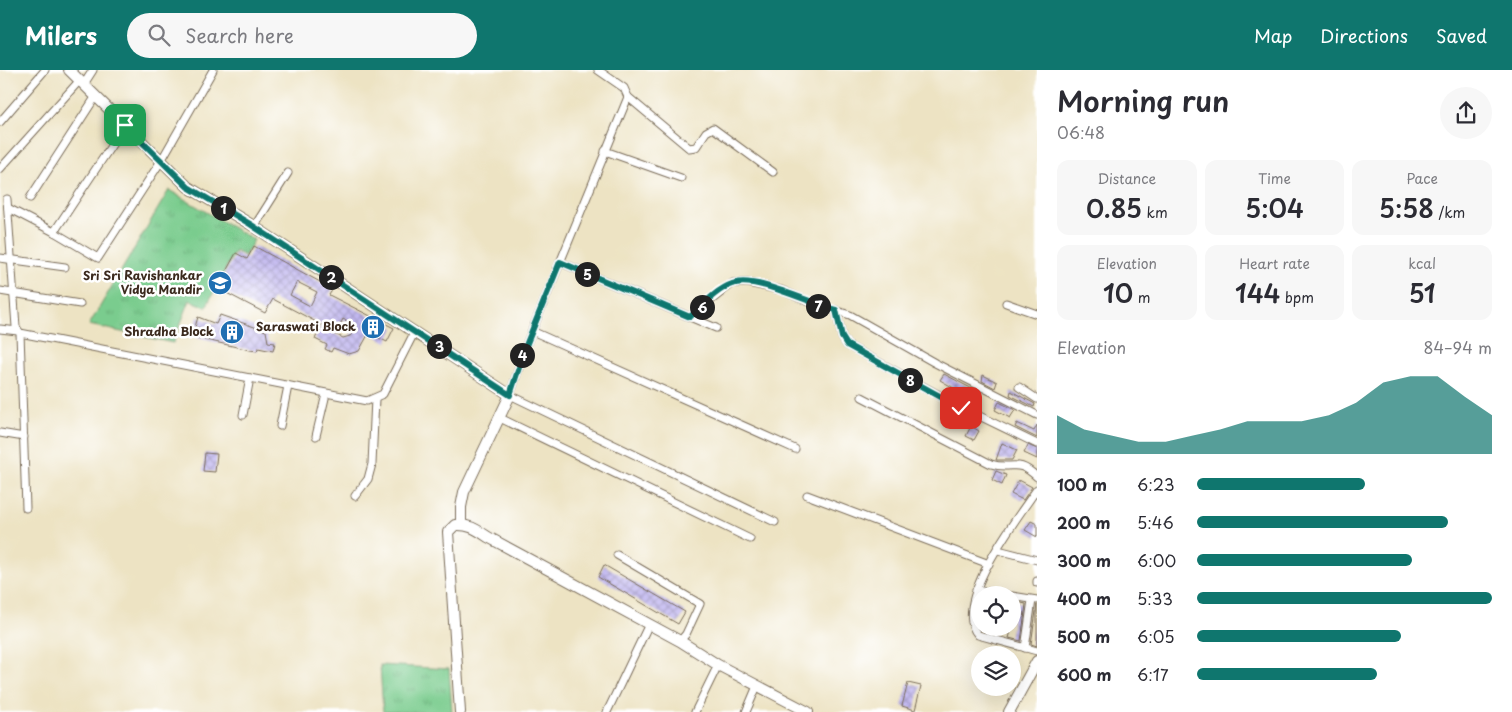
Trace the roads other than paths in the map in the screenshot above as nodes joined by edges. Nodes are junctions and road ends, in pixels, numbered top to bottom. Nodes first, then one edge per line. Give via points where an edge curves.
1 (45, 70) edge
2 (69, 70) edge
3 (93, 70) edge
4 (213, 70) edge
5 (598, 70) edge
6 (82, 82) junction
7 (96, 96) junction
8 (628, 96) junction
9 (0, 122) edge
10 (125, 125) junction
11 (605, 150) junction
12 (161, 161) junction
13 (0, 169) edge
14 (773, 172) dead end
15 (288, 173) dead end
16 (681, 178) dead end
17 (30, 198) dead end
18 (7, 199) dead end
19 (8, 208) junction
20 (254, 227) junction
21 (54, 232) junction
22 (0, 258) edge
23 (11, 259) junction
24 (560, 262) junction
25 (65, 267) dead end
26 (0, 291) edge
27 (14, 293) junction
28 (1006, 303) dead end
29 (80, 304) dead end
30 (836, 310) junction
31 (1037, 314) edge
32 (690, 317) junction
33 (716, 328) dead end
34 (0, 329) edge
35 (415, 331) junction
36 (532, 331) junction
37 (19, 332) junction
38 (250, 378) junction
39 (288, 386) junction
40 (1019, 387) dead end
41 (326, 394) junction
42 (510, 395) junction
43 (862, 397) dead end
44 (375, 399) junction
45 (1037, 399) edge
46 (1037, 414) edge
47 (242, 415) dead end
48 (500, 418) junction
49 (280, 426) dead end
50 (0, 433) edge
51 (316, 436) dead end
52 (24, 437) junction
53 (1037, 444) edge
54 (795, 449) dead end
55 (1037, 477) edge
56 (1037, 489) edge
57 (807, 494) dead end
58 (354, 496) dead end
59 (26, 508) dead end
60 (774, 522) dead end
61 (461, 524) junction
62 (750, 539) dead end
63 (998, 550) junction
64 (617, 555) dead end
65 (1037, 560) edge
66 (989, 564) junction
67 (978, 586) edge
68 (1021, 598) edge
69 (1035, 600) edge
70 (648, 626) junction
71 (982, 636) edge
72 (680, 641) junction
73 (1025, 648) junction
74 (1037, 651) edge
75 (1037, 661) edge
76 (718, 665) junction
77 (757, 686) junction
78 (803, 711) edge
79 (460, 712) edge
80 (607, 712) edge
81 (695, 712) edge
82 (746, 712) edge
83 (1009, 712) edge

1 - 9 street
2 - 6 street
3 - 6 street
4 - 12 street
5 - 8 street via 624,88
6 - 7 street
6 - 13 street
7 - 10 street
7 - 17 street
8 - 11 street
8 - 14 street via 689,148 696,147 706,132 714,128
10 - 12 street
10 - 21 street
11 - 16 street
11 - 24 street
12 - 20 street via 188,187
12 - 21 street via 98,258
15 - 20 street
18 - 19 street
19 - 21 street
19 - 23 street
20 - 35 street
22 - 23 street
23 - 25 street
23 - 27 street
24 - 32 street
24 - 36 street
26 - 27 street
27 - 29 street
27 - 37 street
28 - 31 street
30 - 32 street via 781,290 733,283
30 - 46 street
30 - 53 street via 847,345 961,408
32 - 33 street
34 - 37 street
35 - 42 street
35 - 44 street via 383,394
36 - 42 street
36 - 54 street
37 - 38 street
37 - 52 street
38 - 39 street
38 - 47 street
39 - 41 street
39 - 49 street
40 - 45 street
41 - 44 street via 356,400
41 - 51 street
42 - 48 street
42 - 60 street
43 - 55 street via 991,464 999,467 1017,464
44 - 58 street via 372,464 368,479
48 - 61 street via 464,492
48 - 62 street
50 - 52 street
52 - 59 street
56 - 63 street
57 - 66 street
61 - 70 street via 470,525
61 - 79 street via 448,532
63 - 65 street
63 - 66 street
64 - 72 street via 700,604
66 - 67 street
68 - 69 street
69 - 73 street
70 - 72 street
70 - 80 street
71 - 73 street
72 - 76 street
73 - 74 street
75 - 83 street
76 - 77 street
76 - 81 street
77 - 78 street
77 - 82 street

